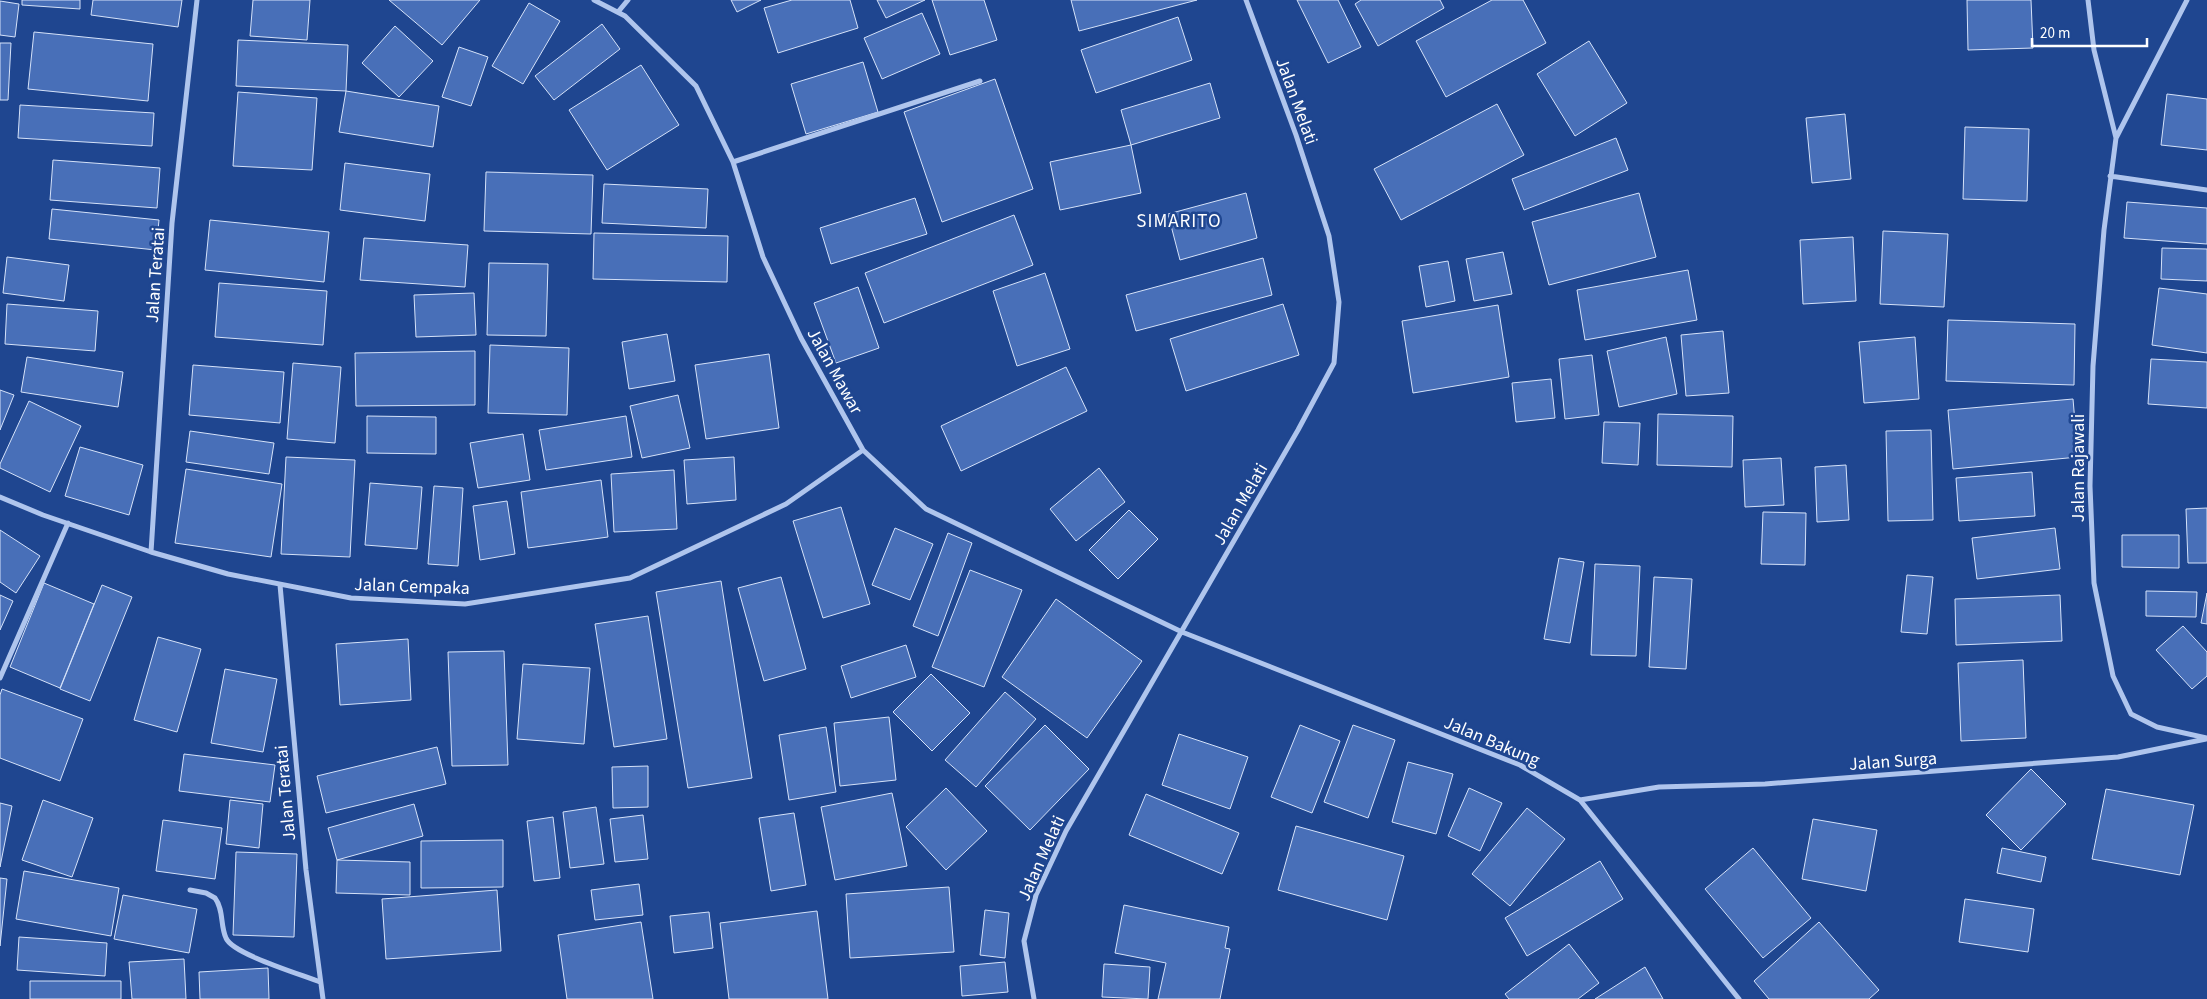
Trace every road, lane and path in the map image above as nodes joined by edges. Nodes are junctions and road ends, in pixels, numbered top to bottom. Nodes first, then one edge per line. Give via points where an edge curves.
1 (197, 0) edge
2 (594, 0) edge
3 (628, 0) edge
4 (1246, 0) edge
5 (2088, 0) edge
6 (2188, 0) edge
7 (618, 12) junction
8 (980, 81) dead end
9 (2116, 138) junction
10 (733, 162) junction
11 (2110, 176) junction
12 (2207, 190) edge
13 (863, 450) junction
14 (0, 497) edge
15 (68, 523) junction
16 (151, 552) junction
17 (280, 585) junction
18 (1182, 632) junction
19 (0, 678) edge
20 (2207, 738) edge
21 (1580, 800) junction
22 (190, 890) dead end
23 (320, 982) junction
24 (322, 999) edge
25 (1034, 999) edge
26 (1740, 999) edge

1 - 16 street, Jalan Teratai via 172,223
2 - 7 street, Jalan Mawar
3 - 7 street
4 - 18 street, Jalan Melati via 1329,236 1338,302 1334,363
5 - 9 street via 2094,50
6 - 9 street
7 - 10 street, Jalan Mawar via 696,86
8 - 10 street
9 - 11 street, Jalan Rajawali
10 - 13 street, Jalan Mawar via 763,257 801,338
11 - 12 street
11 - 20 street, Jalan Rajawali via 2093,366 2090,486 2094,583 2114,676 2131,714 2157,727
13 - 17 street, Jalan Cempaka via 786,504 630,578 465,604 351,598
13 - 18 street, Jalan Mawar via 926,509
14 - 15 street, Jalan Cempaka
15 - 16 street, Jalan Cempaka
15 - 19 street
16 - 17 street, Jalan Cempaka
17 - 23 street, Jalan Teratai via 306,870
18 - 21 street, Jalan Bakung via 1520,765
18 - 25 street, Jalan Melati via 1066,832 1036,895 1024,941
20 - 21 street, Jalan Surga via 2118,757 1765,784 1659,787
21 - 26 street, Jalan Bakung
22 - 23 street via 215,898 222,914 225,938 237,949
23 - 24 street, Jalan Teratai

